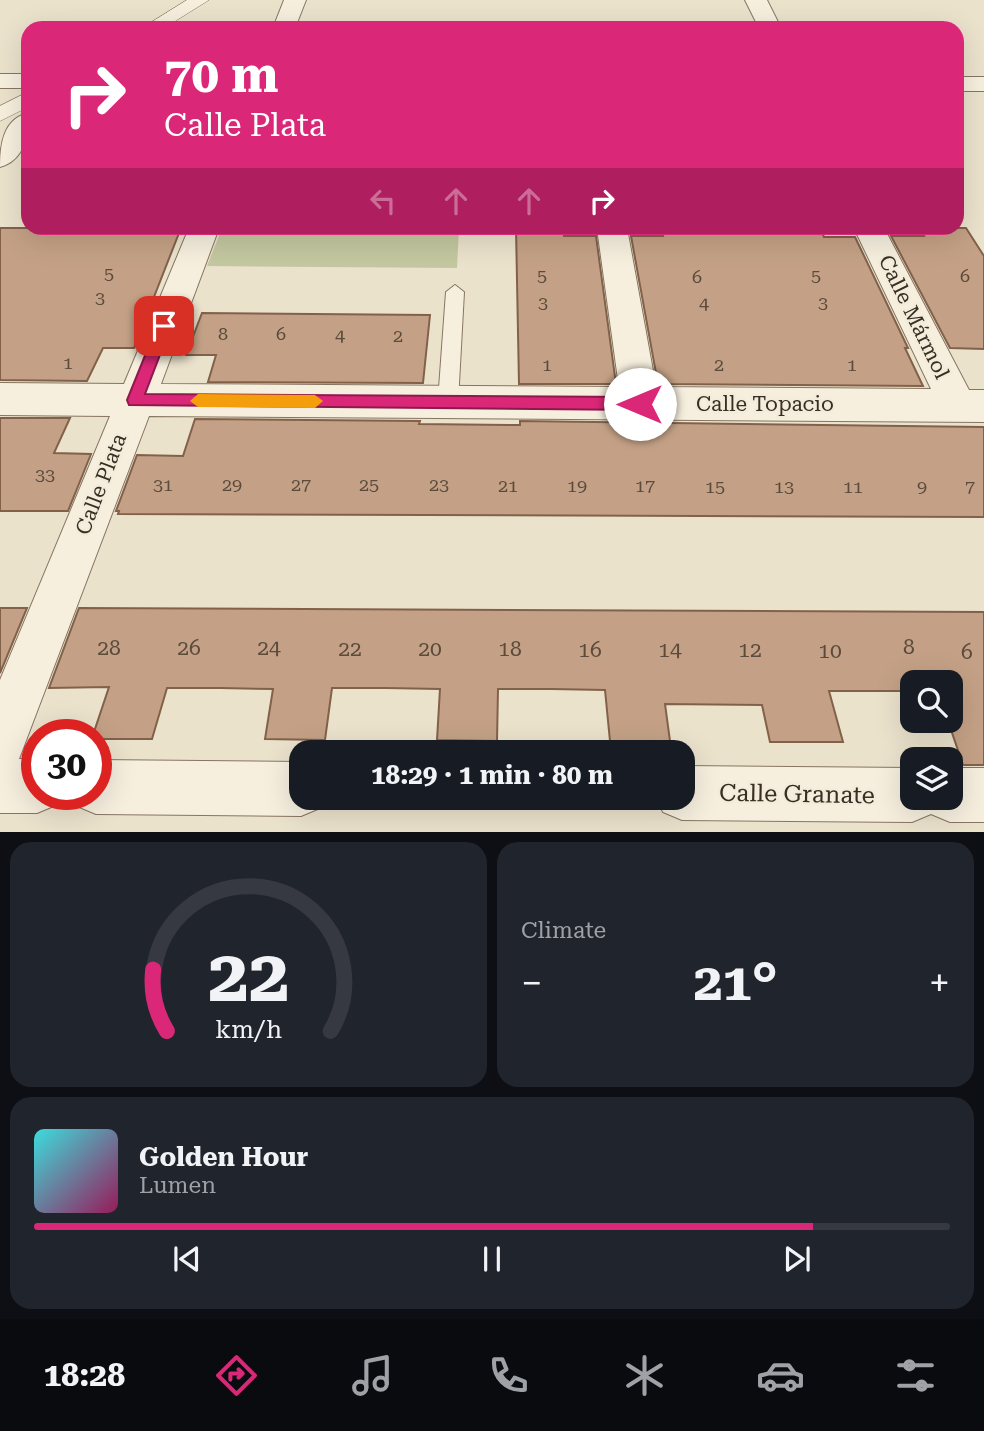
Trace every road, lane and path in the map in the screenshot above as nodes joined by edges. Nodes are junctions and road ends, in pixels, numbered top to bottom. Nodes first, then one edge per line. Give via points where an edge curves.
1 (200, 0) edge
2 (295, 0) edge
3 (756, 0) edge
4 (163, 21) edge
5 (287, 21) edge
6 (766, 21) edge
7 (0, 81) edge
8 (21, 81) edge
9 (964, 84) edge
10 (984, 84) edge
11 (21, 103) edge
12 (0, 115) edge
13 (21, 130) edge
14 (0, 158) edge
15 (201, 235) edge
16 (613, 235) edge
17 (873, 235) edge
18 (455, 292) dead end
19 (0, 399) edge
20 (134, 400) junction
21 (448, 402) junction
22 (640, 404) junction
23 (971, 406) edge
24 (0, 742) edge
25 (0, 786) edge
26 (21, 786) edge
27 (112, 787) edge
28 (289, 789) edge
29 (695, 793) edge
30 (900, 795) edge
31 (963, 795) edge
32 (984, 795) edge

1 - 4 street
2 - 5 street
3 - 6 street
7 - 8 street
9 - 10 street
11 - 12 street
13 - 14 street
15 - 20 street, Calle Plata
16 - 22 street
17 - 23 street, Calle Mármol
18 - 21 lane
19 - 20 street, Calle Topacio
20 - 21 street, Calle Topacio
20 - 24 street, Calle Plata
21 - 22 street, Calle Topacio
22 - 23 street, Calle Topacio
25 - 26 street
27 - 28 street
29 - 30 street, Calle Granate
31 - 32 street

